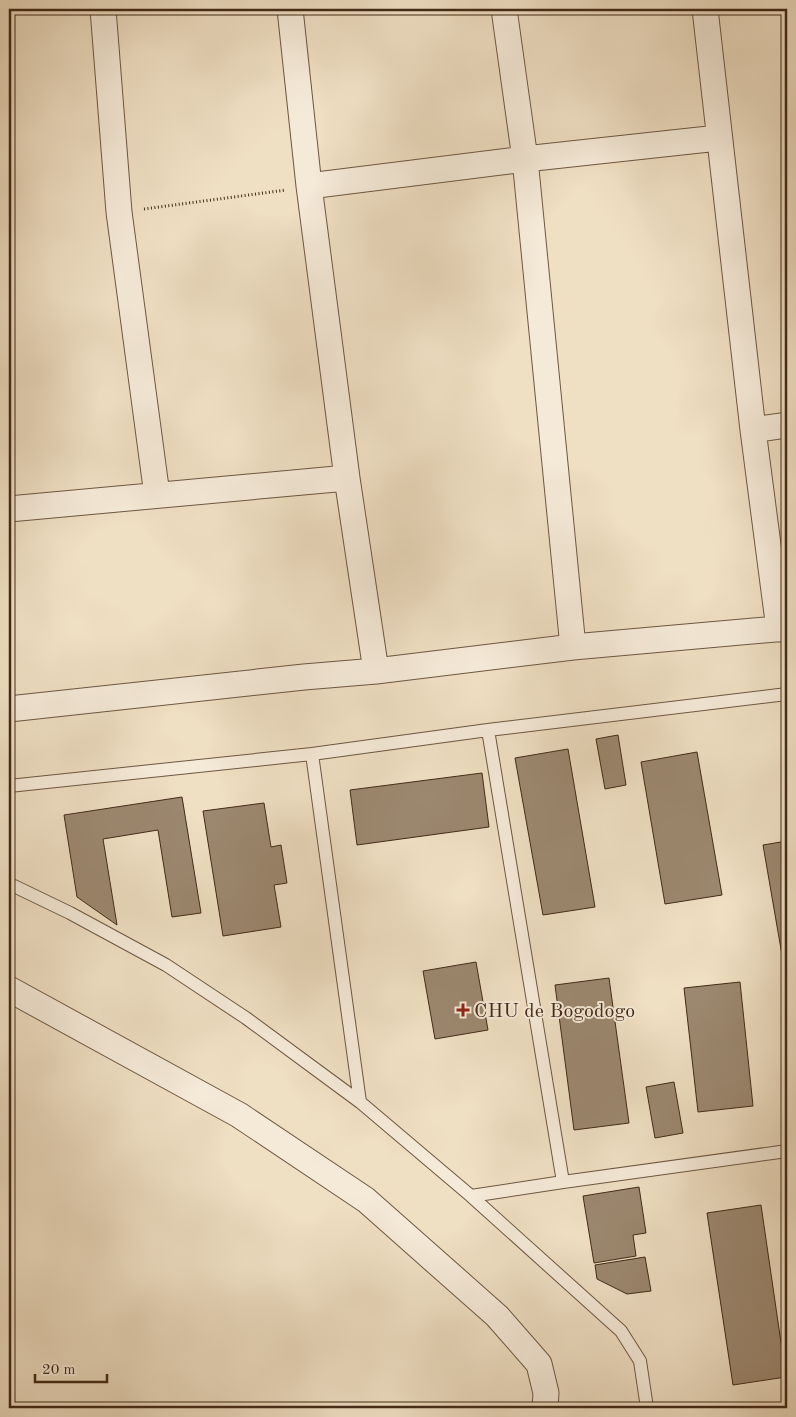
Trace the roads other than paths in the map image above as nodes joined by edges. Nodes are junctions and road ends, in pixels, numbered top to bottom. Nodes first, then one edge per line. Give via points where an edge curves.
1 (103, 9) edge
2 (290, 9) edge
3 (504, 9) edge
4 (705, 9) edge
5 (718, 138) junction
6 (525, 159) junction
7 (309, 186) junction
8 (787, 425) edge
9 (753, 430) junction
10 (347, 478) junction
11 (157, 495) junction
12 (9, 509) edge
13 (783, 629) edge
14 (573, 647) junction
15 (376, 671) junction
16 (787, 694) edge
17 (9, 709) edge
18 (488, 730) junction
19 (312, 754) junction
20 (9, 786) edge
21 (14, 886) dead end
22 (9, 989) edge
23 (360, 1102) junction
24 (787, 1151) edge
25 (563, 1182) junction
26 (471, 1196) junction
27 (545, 1408) edge
28 (647, 1408) edge

1 - 11 street via 120,212
2 - 7 street
3 - 6 street
4 - 5 street
5 - 6 street
5 - 9 street
6 - 7 street
6 - 14 street
7 - 10 street
8 - 9 street
9 - 13 street
10 - 11 street
10 - 15 street
11 - 12 street
13 - 14 street
14 - 15 street
15 - 17 street
16 - 18 lane
18 - 19 lane
18 - 25 lane
19 - 20 lane
19 - 23 lane
21 - 23 lane via 166,965 246,1018
22 - 27 street via 239,1115 366,1200 497,1316 533,1357 539,1364 546,1393
23 - 26 lane
24 - 25 lane
25 - 26 lane
26 - 28 lane via 621,1330 640,1361

